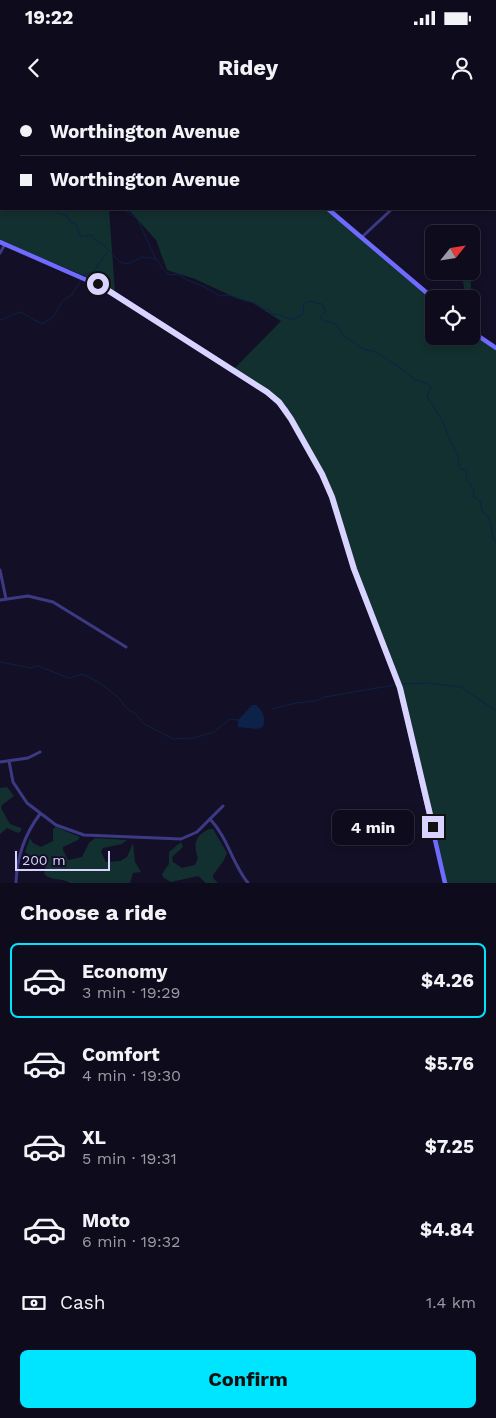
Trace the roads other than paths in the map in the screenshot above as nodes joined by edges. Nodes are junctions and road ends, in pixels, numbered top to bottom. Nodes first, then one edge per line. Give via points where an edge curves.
1 (329, 210) edge
2 (391, 210) edge
3 (362, 237) junction
4 (2, 243) edge
5 (0, 253) edge
6 (425, 291) edge
7 (480, 337) edge
8 (496, 348) edge
9 (0, 570) edge
10 (6, 598) junction
11 (0, 600) edge
12 (126, 647) dead end
13 (40, 752) dead end
14 (9, 761) junction
15 (0, 762) edge
16 (223, 806) dead end
17 (40, 814) junction
18 (210, 820) junction
19 (16, 882) edge
20 (248, 883) edge
21 (445, 883) edge

1 - 3 main road
2 - 3 street
3 - 6 main road
4 - 5 street
4 - 21 main road via 107,289 267,392 286,410 329,489 354,569 400,688
7 - 8 main road
9 - 10 street
10 - 11 street
10 - 12 street via 28,596 53,602
13 - 14 street
14 - 15 street
14 - 17 street via 18,792
16 - 18 street
17 - 18 street via 62,828 84,835 171,840 191,835
17 - 19 street via 22,843
18 - 20 street via 223,834 236,865

